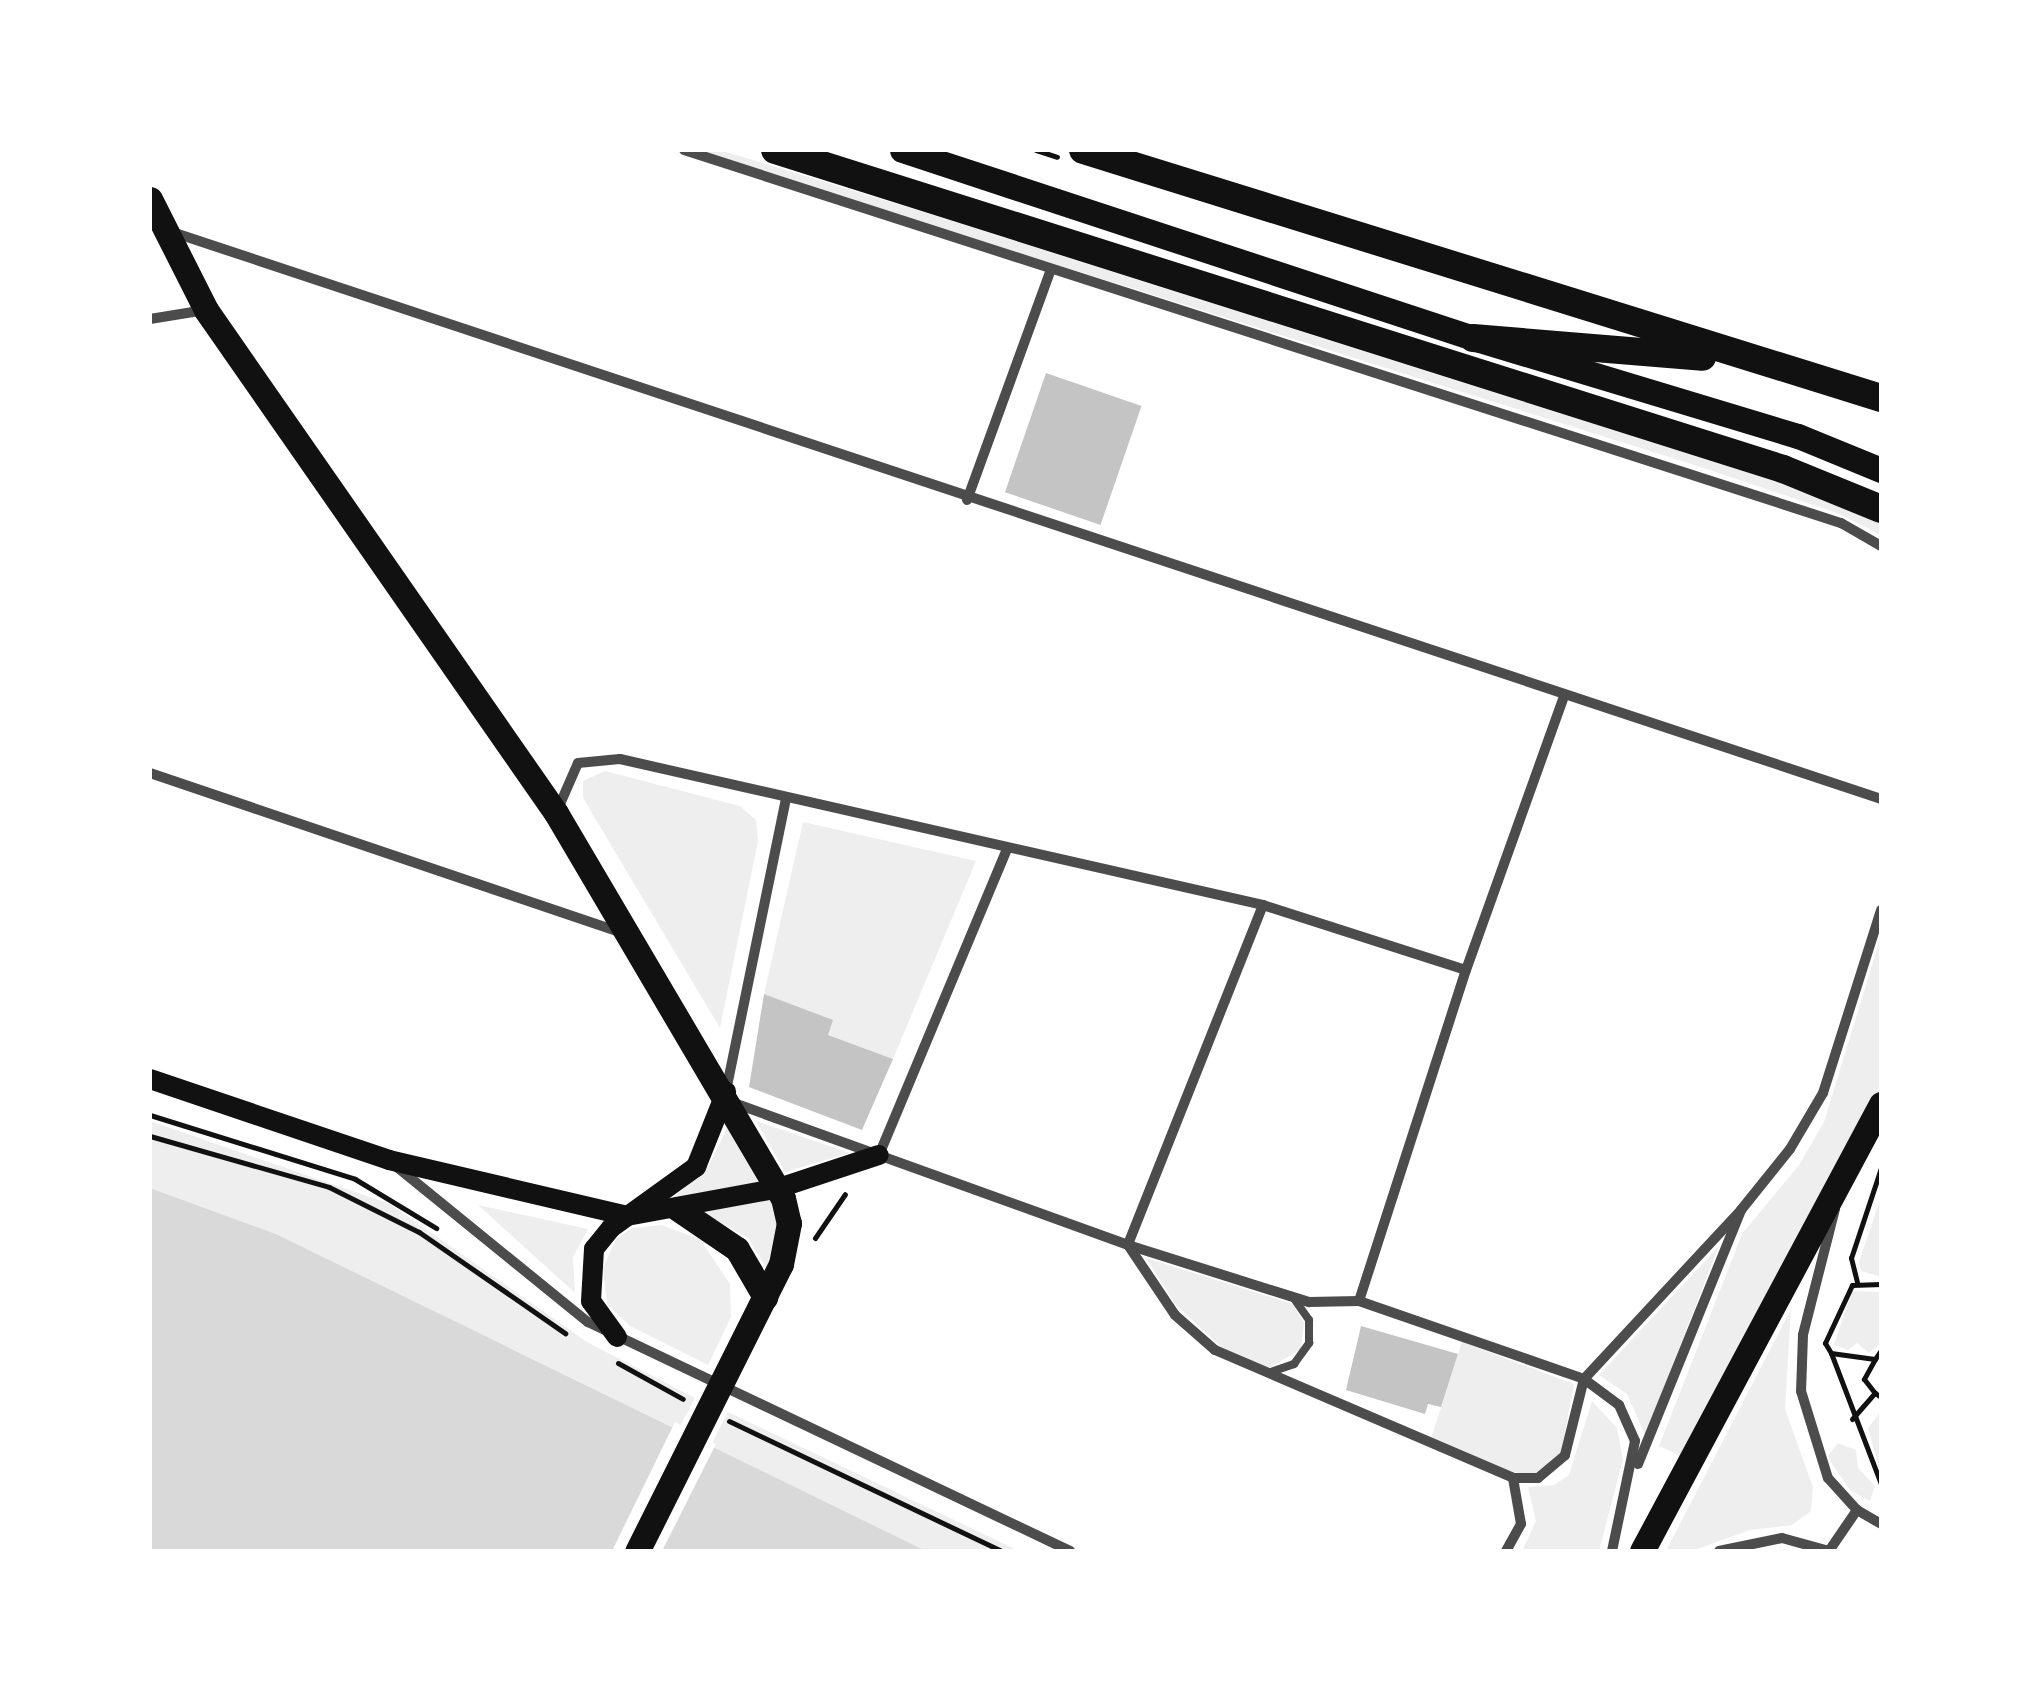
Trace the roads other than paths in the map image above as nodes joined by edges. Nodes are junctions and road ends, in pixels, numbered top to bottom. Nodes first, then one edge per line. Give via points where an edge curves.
1 (684, 150) edge
2 (775, 150) edge
3 (902, 150) edge
4 (1083, 150) edge
5 (150, 199) edge
6 (164, 229) junction
7 (1051, 269) junction
8 (206, 310) junction
9 (150, 319) edge
10 (1473, 338) junction
11 (1754, 361) junction
12 (1881, 398) edge
13 (1881, 470) edge
14 (968, 500) junction
15 (1881, 509) edge
16 (1881, 546) edge
17 (1565, 694) junction
18 (150, 773) edge
19 (786, 798) junction
20 (1881, 799) edge
21 (556, 814) junction
22 (1007, 849) junction
23 (1263, 905) junction
24 (1881, 910) edge
25 (629, 936) junction
26 (1466, 970) junction
27 (150, 1083) edge
28 (730, 1097) junction
29 (1881, 1104) edge
30 (878, 1155) junction
31 (389, 1160) junction
32 (1844, 1177) junction
33 (779, 1188) junction
34 (678, 1209) junction
35 (1741, 1210) junction
36 (627, 1216) junction
37 (1128, 1246) junction
38 (1293, 1297) junction
39 (1358, 1301) junction
40 (760, 1308) junction
41 (617, 1337) junction
42 (1265, 1374) junction
43 (1584, 1379) junction
44 (1512, 1478) junction
45 (1632, 1479) junction
46 (1857, 1510) junction
47 (1881, 1524) edge
48 (637, 1551) edge
49 (1070, 1551) edge
50 (1506, 1551) edge
51 (1612, 1551) edge
52 (1642, 1551) edge
53 (1719, 1551) edge
54 (1829, 1551) edge

1 - 7 street
2 - 15 highway via 1783,469
3 - 10 main road
4 - 11 highway
5 - 6 main road
6 - 8 main road
6 - 14 street
7 - 14 street
7 - 16 street via 1841,523
8 - 9 street
8 - 21 main road
10 - 11 highway
10 - 13 main road via 1798,436
11 - 12 highway
14 - 17 street
17 - 20 street
17 - 26 street
18 - 25 street
19 - 21 street via 592,757 568,774
19 - 22 street
19 - 28 street
21 - 25 main road
22 - 23 street
22 - 30 street
23 - 26 street
23 - 37 street
24 - 35 street via 1818,1104
25 - 28 main road
26 - 39 street
27 - 31 main road
28 - 30 street
28 - 33 main road
28 - 36 main road via 696,1167
29 - 32 main road
30 - 33 main road
30 - 37 street
31 - 36 main road
31 - 41 street via 576,1314
32 - 46 street via 1800,1362 1817,1453 1828,1478
32 - 52 main road
33 - 34 main road
33 - 40 main road via 788,1238
34 - 36 main road
34 - 40 main road via 737,1249
35 - 43 street
35 - 45 street
36 - 41 main road via 598,1242 588,1271 594,1308
37 - 38 street
37 - 42 street via 1193,1334
38 - 39 street
38 - 42 lane via 1309,1320 1309,1343 1294,1364
39 - 43 street
40 - 48 main road
41 - 49 street
42 - 44 street
43 - 44 street via 1559,1465 1538,1478
43 - 45 street via 1630,1421
44 - 50 street via 1521,1524
45 - 51 street
46 - 47 street
46 - 54 street
53 - 54 street via 1782,1538

